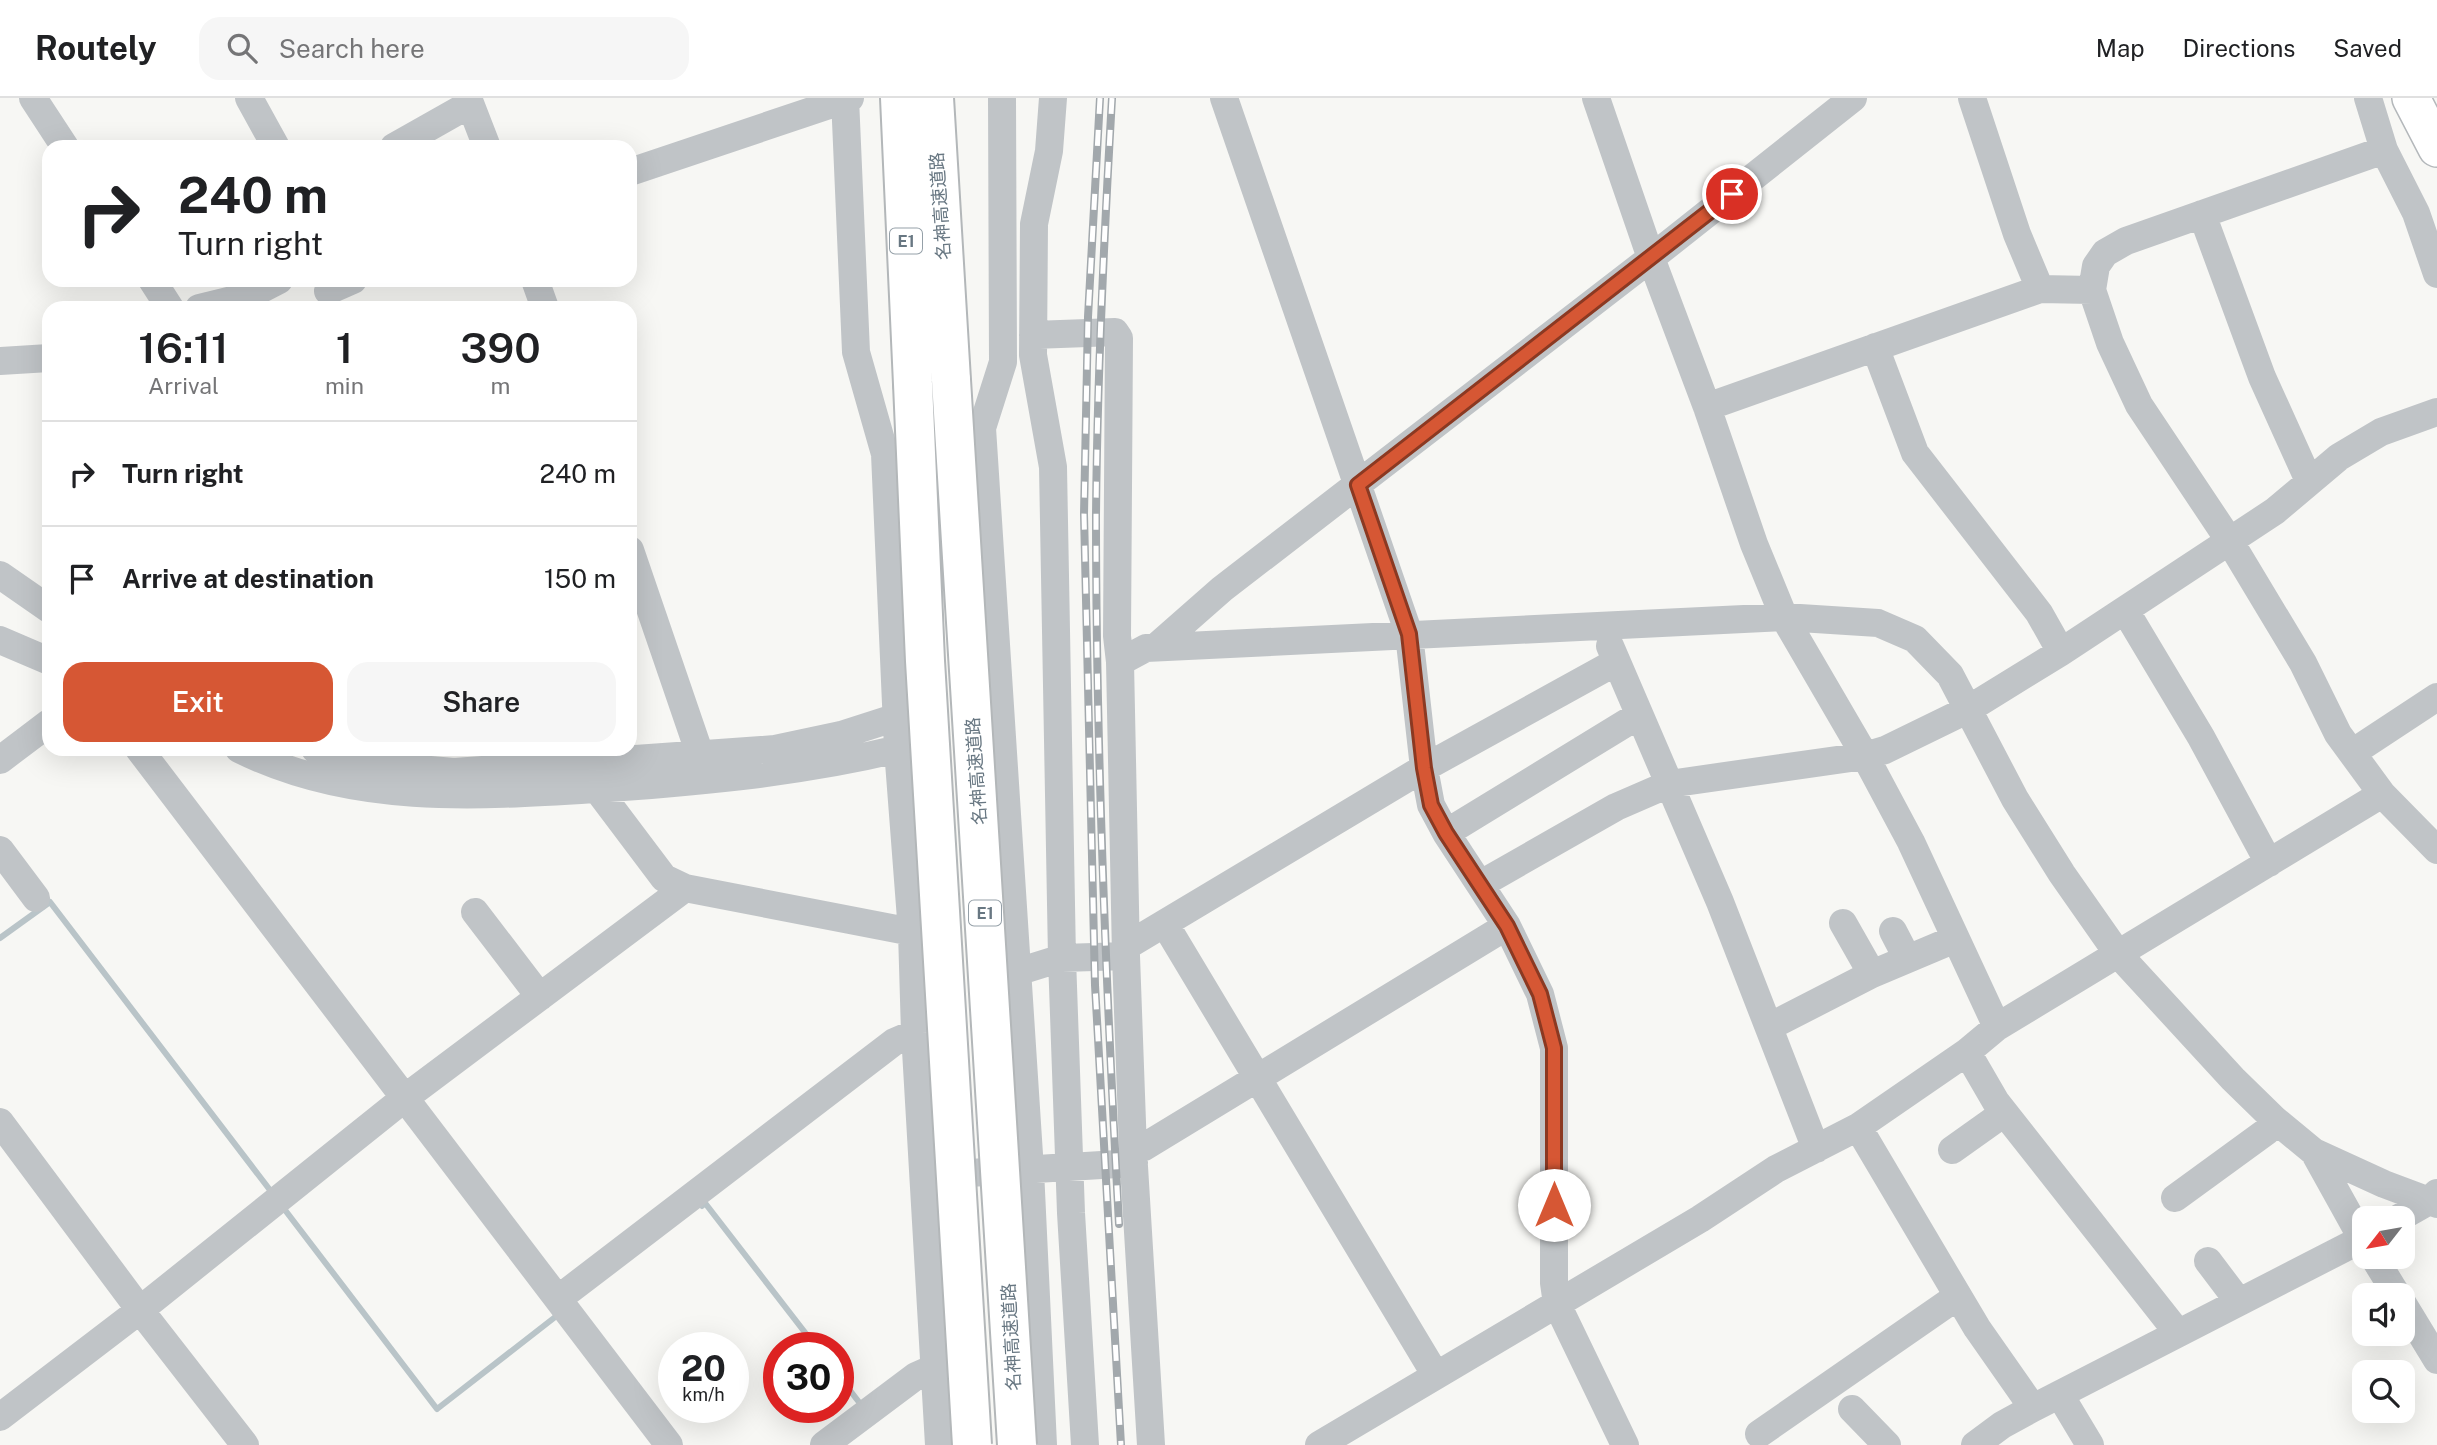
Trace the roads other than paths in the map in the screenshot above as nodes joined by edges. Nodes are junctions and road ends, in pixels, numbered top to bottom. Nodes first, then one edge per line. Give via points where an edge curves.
1 (33, 98) edge
2 (249, 98) edge
3 (847, 98) edge
4 (900, 98) edge
5 (933, 98) edge
6 (1002, 98) edge
7 (1053, 98) edge
8 (1224, 98) edge
9 (1596, 98) edge
10 (1853, 98) edge
11 (1972, 98) edge
12 (2368, 98) edge
13 (2411, 98) edge
14 (469, 101) edge
15 (60, 140) edge
16 (272, 140) edge
17 (405, 140) edge
18 (484, 140) edge
19 (2437, 148) edge
20 (2384, 150) junction
21 (637, 170) edge
22 (2202, 214) junction
23 (1651, 258) junction
24 (2437, 274) edge
25 (265, 287) edge
26 (2040, 289) junction
27 (2092, 290) junction
28 (229, 301) edge
29 (1033, 335) junction
30 (1875, 347) junction
31 (42, 358) edge
32 (0, 360) edge
33 (1707, 407) junction
34 (2437, 412) edge
35 (2309, 481) junction
36 (1358, 485) junction
37 (2229, 540) junction
38 (637, 570) edge
39 (0, 575) edge
40 (42, 604) edge
41 (2125, 610) junction
42 (1784, 617) junction
43 (1603, 628) junction
44 (1409, 634) junction
45 (0, 640) edge
46 (1156, 647) junction
47 (2061, 652) junction
48 (42, 658) edge
49 (1120, 662) junction
50 (1616, 662) junction
51 (2437, 697) edge
52 (1967, 709) junction
53 (1639, 715) junction
54 (897, 717) junction
55 (42, 728) edge
56 (898, 750) junction
57 (2352, 753) junction
58 (144, 756) edge
59 (256, 756) edge
60 (1865, 756) junction
61 (323, 758) edge
62 (0, 760) edge
63 (1424, 768) junction
64 (705, 769) junction
65 (1670, 784) junction
66 (597, 789) junction
67 (2382, 794) junction
68 (1446, 833) junction
69 (0, 850) edge
70 (2437, 850) edge
71 (2269, 863) junction
72 (1480, 884) junction
73 (685, 888) junction
74 (36, 898) dead end
75 (475, 912) dead end
76 (1843, 923) dead end
77 (1165, 924) junction
78 (1507, 926) junction
79 (1893, 931) dead end
80 (912, 932) junction
81 (1955, 939) junction
82 (1126, 952) junction
83 (2118, 954) junction
84 (1062, 958) junction
85 (1907, 958) junction
86 (1872, 974) junction
87 (1017, 977) junction
88 (913, 989) junction
89 (540, 997) junction
90 (1769, 1027) junction
91 (1997, 1027) junction
92 (915, 1033) junction
93 (1967, 1052) junction
94 (1257, 1076) junction
95 (406, 1097) junction
96 (2004, 1113) junction
97 (2274, 1119) junction
98 (0, 1122) edge
99 (1858, 1127) junction
100 (1816, 1149) junction
101 (1952, 1150) dead end
102 (2314, 1152) junction
103 (1133, 1157) junction
104 (1069, 1167) junction
105 (1030, 1170) junction
106 (923, 1176) junction
107 (2175, 1198) dead end
108 (2434, 1199) edge
109 (2415, 1209) edge
110 (2352, 1219) edge
111 (2352, 1250) edge
112 (2208, 1261) dead end
113 (1958, 1296) junction
114 (558, 1299) junction
115 (2239, 1302) junction
116 (1557, 1304) junction
117 (141, 1310) junction
118 (2415, 1324) edge
119 (2178, 1334) junction
120 (2437, 1360) edge
121 (934, 1368) junction
122 (1435, 1374) junction
123 (2060, 1395) junction
124 (2034, 1408) junction
125 (1852, 1409) dead end
126 (1, 1413) edge
127 (1759, 1434) dead end
128 (245, 1445) edge
129 (669, 1445) edge
130 (824, 1445) edge
131 (939, 1445) edge
132 (972, 1445) edge
133 (1017, 1445) edge
134 (1043, 1445) edge
135 (1085, 1445) edge
136 (1151, 1445) edge
137 (1319, 1445) edge
138 (1625, 1445) edge
139 (1887, 1445) edge
140 (1975, 1445) edge
141 (2090, 1445) edge

1 - 15 street
2 - 16 street
3 - 21 street
3 - 54 street via 856,352 885,454
4 - 132 highway, 名神高速道路 / E1, bridge via 925,661
5 - 133 highway, 名神高速道路 / E1, bridge
6 - 87 street via 1003,362 982,428
7 - 29 street via 1049,151 1034,224
8 - 36 street
9 - 23 street
10 - 23 street
11 - 26 street
12 - 20 street
13 - 19 main road
14 - 17 street
14 - 18 street
20 - 22 street
20 - 24 street via 2416,213
22 - 27 street via 2105,253 2095,266
22 - 35 street via 2262,377
23 - 33 street
23 - 36 street
25 - 28 street
26 - 27 street
26 - 30 street
27 - 37 street via 2139,405
29 - 49 street via 1115,332 1119,338 1116,636
29 - 84 street via 1053,467
30 - 33 street
30 - 47 street via 1915,453 2039,613
31 - 32 street
33 - 42 street
34 - 35 street via 2381,432
35 - 37 street via 2275,511
36 - 44 street
36 - 46 street via 1222,589
37 - 41 street
37 - 57 street
38 - 64 street
39 - 40 street
41 - 47 street
41 - 71 street
42 - 43 street
42 - 52 street via 1878,623 1915,639 1950,674
42 - 60 street
43 - 44 street
43 - 50 street
44 - 46 street
44 - 63 street
45 - 48 street
46 - 49 street
47 - 52 street
49 - 82 street
50 - 53 street
50 - 63 street
51 - 57 street
52 - 60 street
52 - 83 street via 2015,799
53 - 65 street
53 - 68 street
54 - 56 street
54 - 64 street
55 - 62 street
56 - 64 street via 838,764
56 - 80 street
57 - 67 street
58 - 95 street
59 - 61 street via 304,775
60 - 65 street
60 - 81 street
61 - 64 street via 454,772
61 - 66 street via 357,788 485,795
63 - 68 street via 1431,805
63 - 77 street
64 - 66 street
65 - 72 street via 1616,807
65 - 90 street
66 - 73 street via 664,878
67 - 70 street
67 - 71 street
68 - 72 street
69 - 74 street
71 - 83 street
72 - 78 street
73 - 80 street
73 - 89 street
75 - 89 street
76 - 86 street
77 - 82 street
77 - 94 street
78 - 94 street
78 - 116 street via 1540,994 1554,1048
79 - 85 street
80 - 88 street
81 - 85 street
81 - 91 street
82 - 84 street
82 - 103 street
83 - 91 street
83 - 97 street
84 - 87 street
84 - 104 street
85 - 86 street
86 - 90 street
87 - 88 street
87 - 105 street
88 - 92 street
89 - 95 street
90 - 100 street
91 - 93 street
92 - 106 street
92 - 114 street via 894,1042
93 - 96 street
93 - 99 street
94 - 103 street
94 - 122 street
95 - 114 street
95 - 117 street
96 - 101 street
96 - 119 street
97 - 102 street
97 - 107 street via 2267,1131
98 - 117 street
99 - 100 street
99 - 113 street
100 - 116 street
102 - 108 street via 2384,1184
102 - 110 street
103 - 104 street
103 - 136 street
104 - 105 street
104 - 135 street
105 - 106 street
105 - 134 street
106 - 121 street
108 - 109 street
111 - 115 street
112 - 115 street
113 - 124 street
113 - 127 street
114 - 129 street
115 - 119 street
116 - 122 street
116 - 138 street
117 - 126 street
117 - 128 street
118 - 120 street
119 - 123 street
121 - 130 street via 916,1376
121 - 131 street
122 - 137 street
123 - 124 street
123 - 141 street
124 - 140 street
125 - 139 street

